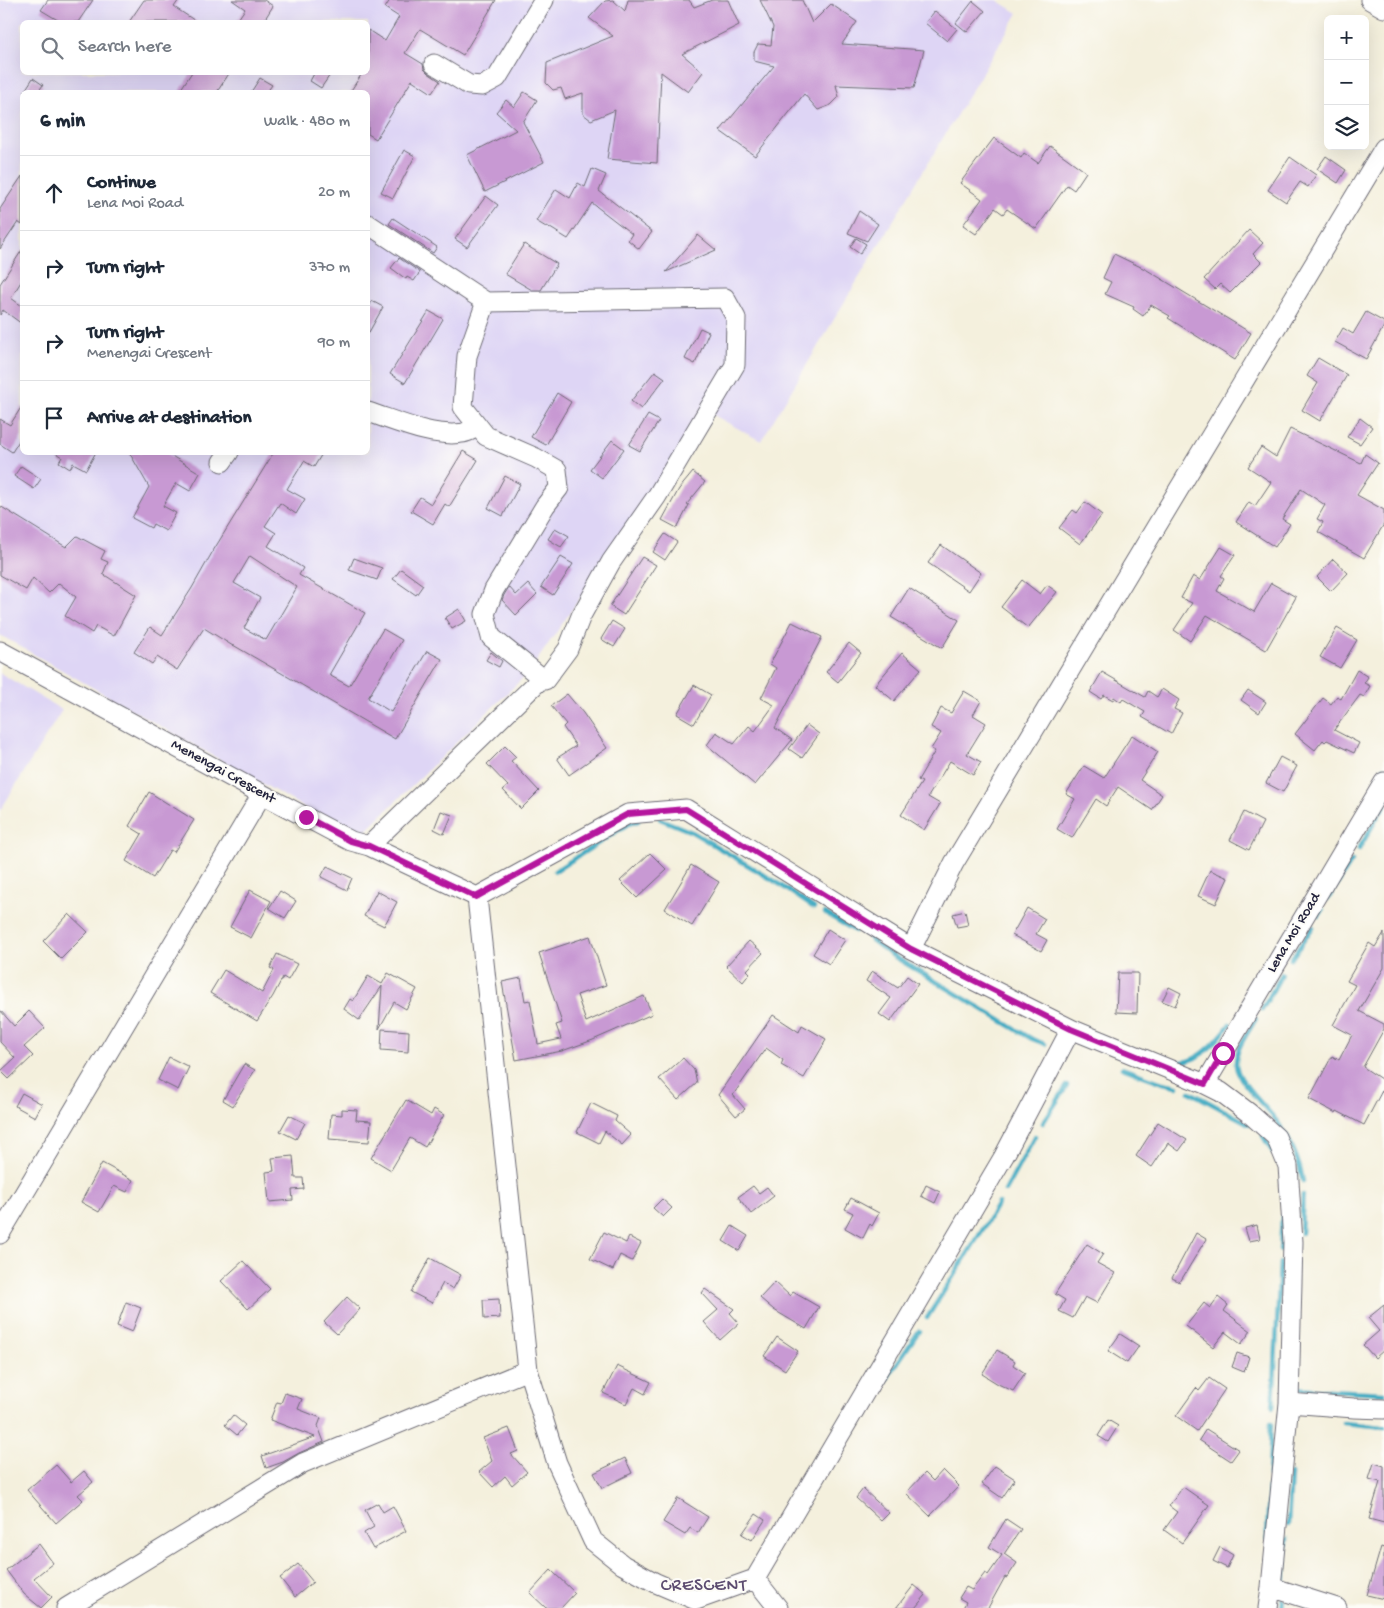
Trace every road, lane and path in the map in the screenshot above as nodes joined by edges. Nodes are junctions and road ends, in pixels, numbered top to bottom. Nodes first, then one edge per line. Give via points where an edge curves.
1 (544, 0) edge
2 (1370, 0) edge
3 (1384, 8) edge
4 (434, 64) dead end
5 (1384, 148) edge
6 (370, 225) edge
7 (486, 302) junction
8 (370, 413) edge
9 (478, 426) junction
10 (0, 651) edge
11 (542, 678) junction
12 (1384, 782) edge
13 (262, 794) junction
14 (369, 846) junction
15 (476, 897) junction
16 (911, 949) junction
17 (1071, 1029) junction
18 (1205, 1084) junction
19 (0, 1234) edge
20 (528, 1370) junction
21 (1289, 1403) junction
22 (1384, 1409) edge
23 (755, 1579) junction
24 (1271, 1587) junction
25 (695, 1604) edge
26 (66, 1608) edge
27 (778, 1608) edge
28 (1268, 1608) edge
29 (1337, 1608) edge

1 - 4 street via 497,78 482,86 468,85
2 - 3 street
5 - 16 street via 954,863
6 - 7 street
7 - 9 street via 467,356 463,407
7 - 11 street via 724,298 736,318 735,365 657,496 611,562 581,616 568,649 545,680
8 - 9 street via 418,429 446,434 465,433
9 - 11 street via 486,436 557,470 559,488 494,590 485,614 491,637
10 - 13 street, Menengai Crescent
11 - 14 street
12 - 18 street, Lena Moi Road
13 - 14 street, Menengai Crescent via 351,841
13 - 19 street
14 - 15 street, Menengai Crescent
15 - 16 street via 628,814 686,809
15 - 20 street
16 - 17 street
17 - 18 street
17 - 23 street via 1004,1156
18 - 21 street via 1221,1092 1276,1137 1288,1166 1293,1242
20 - 25 street via 557,1464 593,1541 623,1565
20 - 26 street via 303,1463
21 - 22 street
21 - 24 street
23 - 25 street
23 - 27 street
24 - 28 street
24 - 29 street

